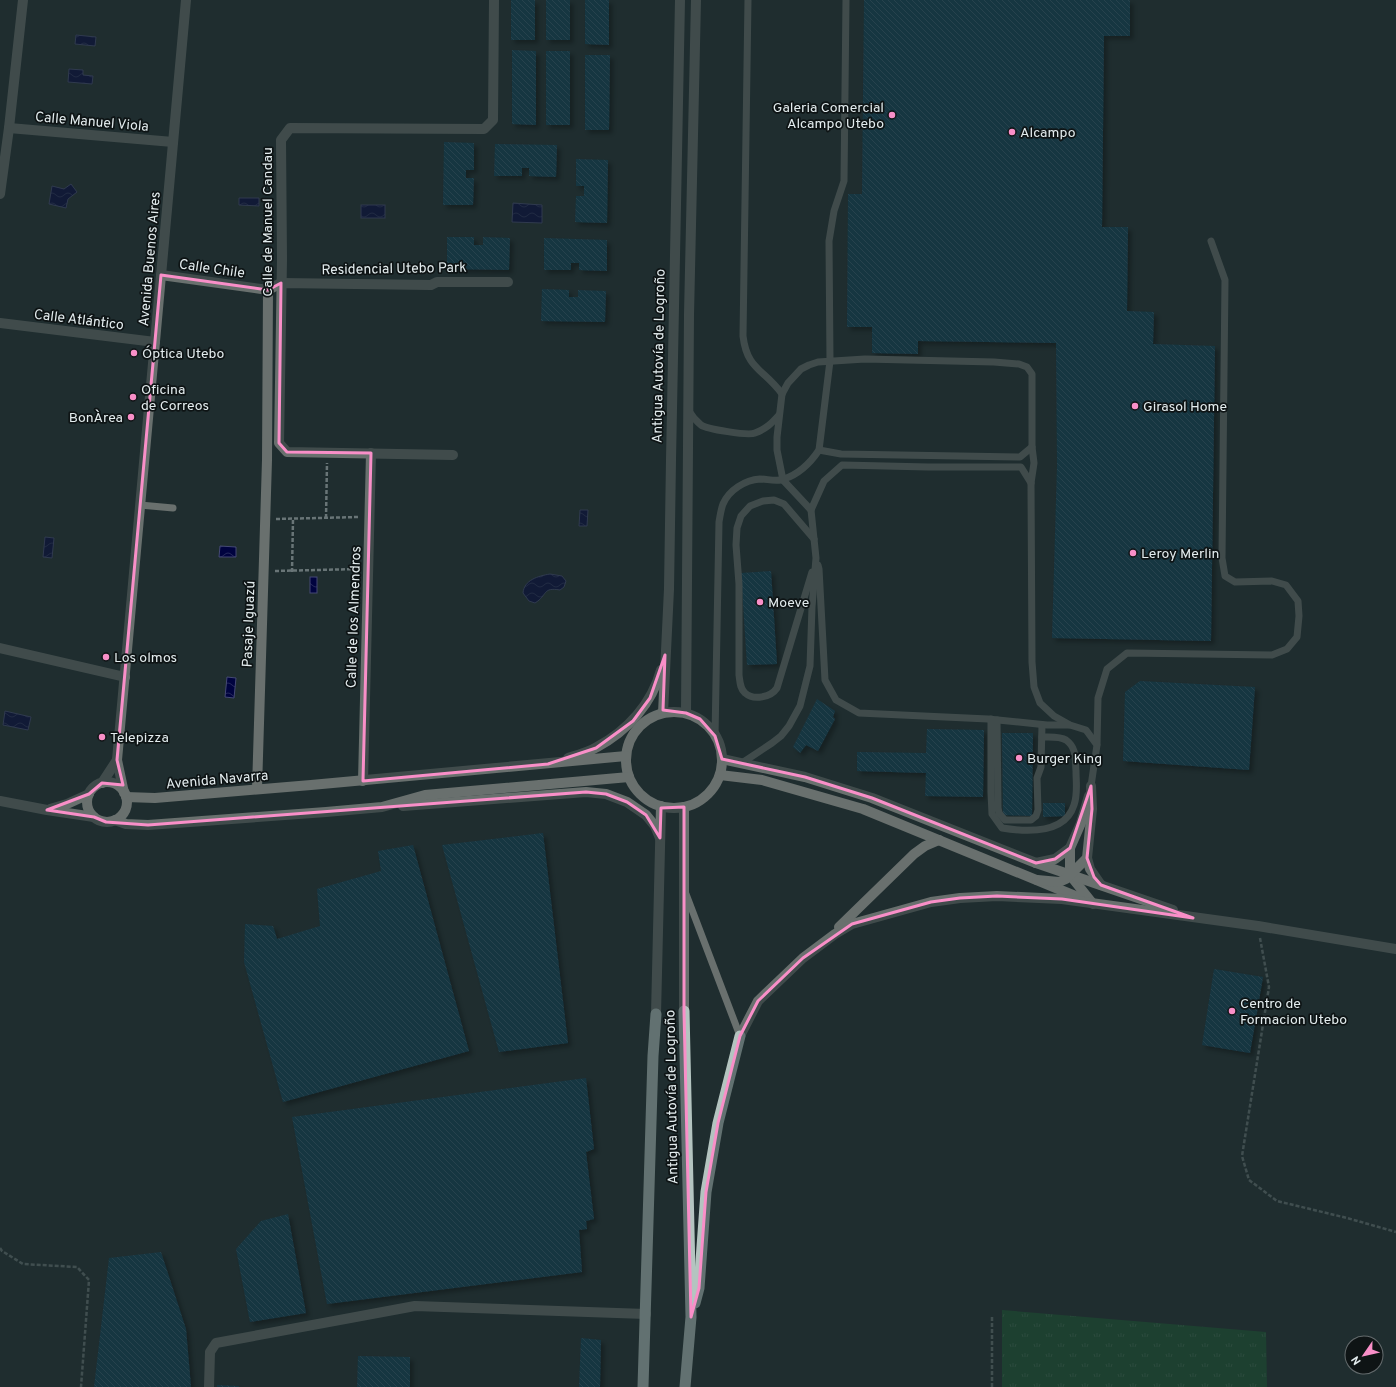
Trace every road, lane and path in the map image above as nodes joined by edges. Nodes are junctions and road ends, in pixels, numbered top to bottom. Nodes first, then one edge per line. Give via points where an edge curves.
1 (23, 0) edge
2 (186, 0) edge
3 (494, 0) edge
4 (680, 0) edge
5 (696, 0) edge
6 (748, 0) edge
7 (846, 0) edge
8 (9, 128) junction
9 (173, 142) junction
10 (0, 194) edge
11 (1211, 241) dead end
12 (161, 275) junction
13 (508, 282) dead end
14 (281, 283) junction
15 (268, 290) junction
16 (0, 323) edge
17 (155, 342) junction
18 (830, 361) junction
19 (782, 394) junction
20 (689, 410) junction
21 (780, 414) junction
22 (1032, 447) junction
23 (820, 450) junction
24 (328, 452) junction
25 (371, 453) junction
26 (453, 455) dead end
27 (784, 480) junction
28 (1031, 483) junction
29 (140, 505) junction
30 (173, 508) dead end
31 (811, 510) junction
32 (370, 517) junction
33 (293, 518) junction
34 (326, 518) junction
35 (265, 519) junction
36 (814, 539) junction
37 (816, 558) junction
38 (368, 569) junction
39 (264, 571) junction
40 (292, 572) junction
41 (0, 648) edge
42 (665, 655) junction
43 (125, 678) junction
44 (663, 713) junction
45 (686, 713) junction
46 (994, 720) junction
47 (1042, 725) junction
48 (1070, 725) junction
49 (715, 736) junction
50 (1042, 737) junction
51 (1097, 745) junction
52 (626, 756) junction
53 (722, 759) junction
54 (117, 760) junction
55 (742, 763) junction
56 (548, 764) junction
57 (720, 775) junction
58 (629, 777) junction
59 (362, 781) junction
60 (102, 783) junction
61 (1091, 786) junction
62 (257, 790) junction
63 (89, 794) junction
64 (125, 795) junction
65 (0, 801) edge
66 (661, 806) junction
67 (382, 807) junction
68 (684, 807) junction
69 (47, 810) junction
70 (94, 817) junction
71 (115, 820) junction
72 (660, 838) junction
73 (939, 840) junction
74 (1070, 848) junction
75 (1086, 858) junction
76 (1036, 863) junction
77 (1070, 875) junction
78 (1037, 880) junction
79 (1101, 885) junction
80 (684, 889) junction
81 (1093, 904) junction
82 (1193, 918) junction
83 (1258, 926) junction
84 (823, 943) junction
85 (1396, 949) edge
86 (684, 1011) joint
87 (656, 1014) joint
88 (740, 1036) junction
89 (1396, 1232) edge
90 (0, 1248) edge
91 (646, 1314) junction
92 (691, 1317) junction
93 (992, 1317) dead end
94 (81, 1387) edge
95 (209, 1387) edge
96 (643, 1387) edge
97 (685, 1387) edge
98 (992, 1387) edge

1 - 8 street
2 - 9 street, Avenida Buenos Aires
3 - 14 street, Calle de Manuel Candau via 493,120 484,129 290,128 281,140
4 - 42 street, Antigua Autovía de Logroño via 669,589
5 - 20 street
6 - 19 lane via 744,336 746,353 750,360
7 - 18 lane via 844,181 834,211 829,241
8 - 9 street, Calle Manuel Viola
8 - 10 street
9 - 12 street, Avenida Buenos Aires
11 - 51 lane via 1225,280 1222,558 1225,576 1235,582 1272,581 1286,585 1298,601 1297,637 1286,649 1272,655 1127,653 1107,669 1098,698
12 - 15 street, Calle Chile
12 - 17 street, Avenida Buenos Aires
13 - 14 street, Residencial Utebo Park via 437,282 431,285
14 - 15 street
14 - 24 street, Calle de Manuel Candau via 279,443 287,452
15 - 35 street, Pasaje Iguazú
16 - 17 street, Calle Atlántico
17 - 29 street, Avenida Buenos Aires
18 - 19 lane via 818,362 801,369
18 - 22 lane via 865,359 1019,364 1032,374
18 - 23 lane
19 - 21 lane
20 - 21 lane via 702,426 721,431 754,434 768,428
20 - 45 street
21 - 27 lane via 777,450
22 - 23 lane via 1020,457 841,454
22 - 28 lane via 1034,463
23 - 27 lane via 802,469
24 - 25 street, Calle de Manuel Candau
24 - 34 path
25 - 26 street, Calle de Manuel Candau
25 - 32 street, Calle de los Almendros
27 - 31 lane
27 - 49 lane via 760,479 744,483 731,492 723,505 719,522
28 - 31 lane via 1021,467 842,464 824,481
28 - 48 lane via 1034,687 1040,703 1054,716
29 - 30 lane
29 - 43 street, Avenida Buenos Aires
31 - 36 lane
32 - 34 path
32 - 38 street, Calle de los Almendros
33 - 34 path
33 - 35 path
33 - 40 path
35 - 39 street, Pasaje Iguazú
36 - 37 lane
36 - 37 lane via 784,504 774,500 750,506 741,516 736,545 739,584 739,675 741,688 750,696 770,695 777,688
37 - 46 lane via 819,569 825,680 836,700 859,713
37 - 55 lane via 810,666 800,706 781,736
38 - 40 path
38 - 59 street, Calle de los Almendros
39 - 40 path
39 - 62 street, Pasaje Iguazú
41 - 43 street
42 - 44 street, Antigua Autovía de Logroño
42 - 56 street via 650,698 633,721 615,737 596,748
43 - 54 street, Avenida Buenos Aires
44 - 45 street
44 - 52 street via 642,722 632,734 626,748
45 - 49 street via 700,719
46 - 47 lane
46 - 50 lane via 998,808 1005,820 1031,820 1036,816
46 - 50 lane via 992,814 1002,828 1036,831 1056,825 1068,818 1075,804 1076,756 1072,746 1065,740
47 - 48 lane
47 - 50 lane
48 - 51 lane via 1086,730
49 - 53 street
51 - 61 lane
52 - 56 street
52 - 58 street via 625,764
53 - 55 street
53 - 57 street
54 - 60 street, Avenida Buenos Aires
54 - 64 street, Avenida Buenos Aires
55 - 76 street via 806,777 872,798
56 - 59 street, Avenida Navarra
57 - 68 street via 712,790 700,801
57 - 73 street via 762,780 863,808
58 - 66 street via 639,794
58 - 67 street via 425,794
59 - 62 street, Avenida Navarra
60 - 63 street via 94,787
60 - 64 street via 112,783
61 - 74 street via 1081,823
61 - 75 street via 1092,809
62 - 64 street, Avenida Navarra via 155,798
63 - 69 street
63 - 70 street via 87,804
64 - 71 street via 125,811
65 - 69 street
66 - 68 street
66 - 72 street, Antigua Autovía de Logroño
67 - 71 street via 139,825
67 - 72 street via 600,793 627,802 646,815
68 - 80 street, Antigua Autovía de Logroño
69 - 70 street
70 - 71 street via 106,822
72 - 87 street, Antigua Autovía de Logroño
73 - 78 street
73 - 84 street via 914,854
74 - 76 street via 1055,859
74 - 77 street
75 - 77 street
75 - 79 street
76 - 77 street
77 - 78 street via 1059,882
77 - 79 street
77 - 81 street
78 - 81 street
79 - 82 street
80 - 86 street, Antigua Autovía de Logroño
80 - 88 lane
81 - 82 street
81 - 84 street via 1062,899 997,896 931,902 852,924
82 - 83 street
83 - 85 street
83 - 89 path via 1269,987 1242,1156 1249,1180 1277,1200
84 - 88 street via 803,958 758,1001
86 - 92 highway, Antigua Autovía de Logroño
87 - 91 highway, Antigua Autovía de Logroño
88 - 92 highway via 718,1123 706,1192 698,1288
90 - 94 path via 22,1264 77,1267 89,1280
91 - 95 street via 415,1306 216,1343 210,1352
91 - 96 highway, Antigua Autovía de Logroño
92 - 97 highway, Antigua Autovía de Logroño
93 - 98 path

